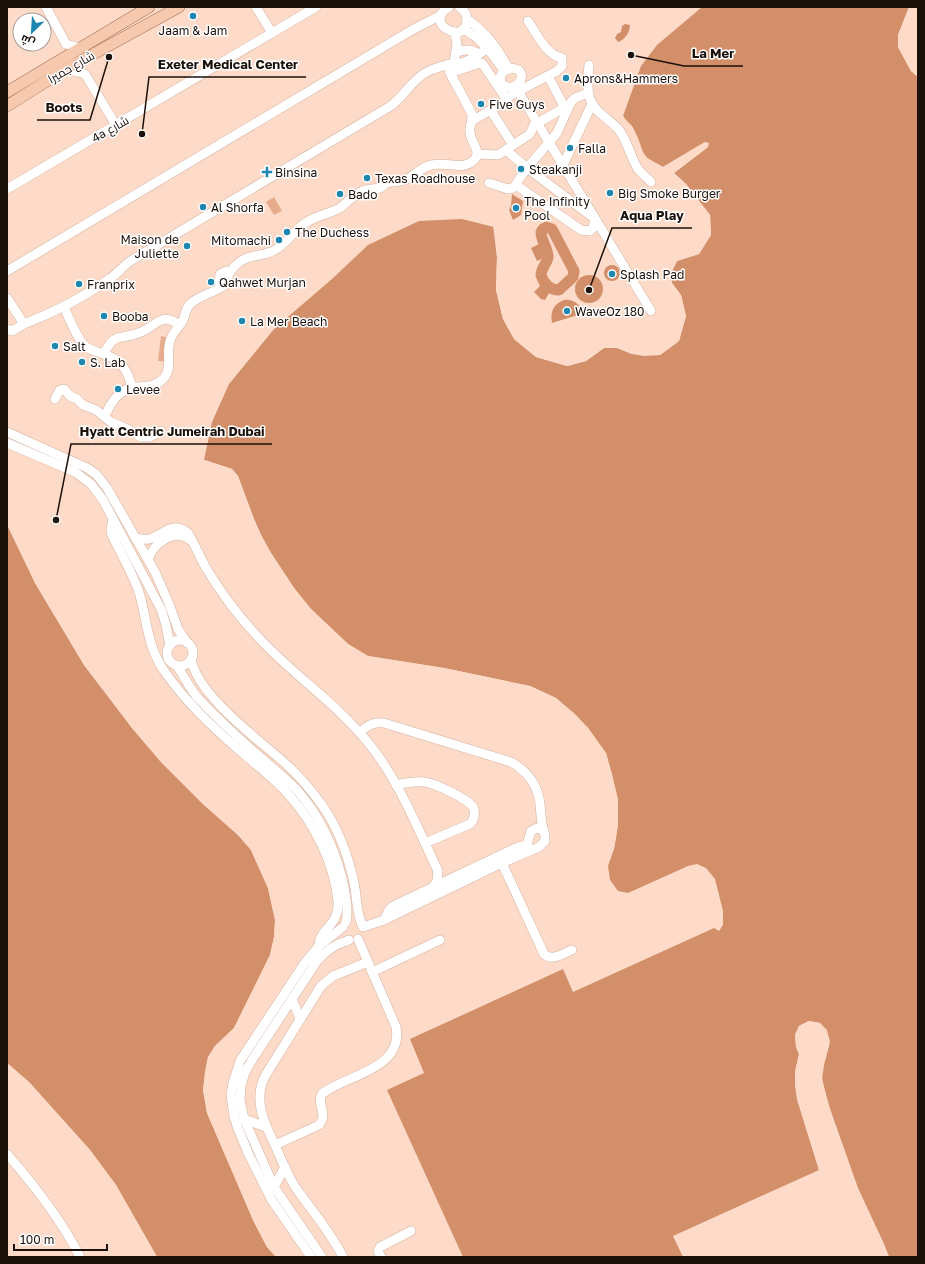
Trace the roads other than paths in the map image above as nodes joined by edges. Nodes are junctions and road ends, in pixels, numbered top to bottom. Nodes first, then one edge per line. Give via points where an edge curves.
1 (46, 7) edge
2 (149, 7) edge
3 (179, 7) edge
4 (256, 7) edge
5 (316, 7) edge
6 (459, 7) edge
7 (443, 10) edge
8 (468, 14) edge
9 (528, 21) dead end
10 (459, 31) junction
11 (272, 32) junction
12 (66, 44) junction
13 (81, 48) junction
14 (488, 48) junction
15 (457, 52) junction
16 (93, 54) junction
17 (480, 54) junction
18 (62, 65) junction
19 (589, 65) dead end
20 (451, 67) junction
21 (507, 70) junction
22 (85, 74) junction
23 (548, 76) junction
24 (517, 88) junction
25 (7, 92) edge
26 (588, 93) junction
27 (507, 100) junction
28 (592, 104) junction
29 (7, 106) edge
30 (567, 106) junction
31 (491, 111) junction
32 (472, 121) junction
33 (537, 122) junction
34 (116, 125) junction
35 (549, 142) junction
36 (510, 148) junction
37 (477, 154) junction
38 (563, 165) junction
39 (527, 168) junction
40 (651, 182) dead end
41 (489, 183) dead end
42 (516, 185) junction
43 (7, 189) edge
44 (595, 219) junction
45 (7, 271) edge
46 (7, 298) edge
47 (7, 307) edge
48 (64, 307) junction
49 (650, 311) dead end
50 (179, 325) junction
51 (22, 326) junction
52 (7, 329) edge
53 (104, 354) junction
54 (132, 388) junction
55 (55, 399) dead end
56 (105, 416) junction
57 (161, 431) dead end
58 (7, 432) edge
59 (7, 443) edge
60 (113, 519) junction
61 (135, 538) junction
62 (192, 542) junction
63 (148, 560) junction
64 (142, 604) junction
65 (161, 609) junction
66 (187, 643) junction
67 (170, 646) junction
68 (191, 659) junction
69 (177, 666) junction
70 (360, 733) junction
71 (236, 747) junction
72 (250, 748) junction
73 (396, 785) junction
74 (541, 814) junction
75 (532, 830) junction
76 (544, 832) junction
77 (425, 844) junction
78 (525, 849) junction
79 (502, 863) junction
80 (438, 870) junction
81 (454, 877) junction
82 (433, 887) junction
83 (384, 920) junction
84 (345, 925) junction
85 (362, 926) junction
86 (354, 939) junction
87 (440, 940) dead end
88 (319, 946) junction
89 (572, 950) dead end
90 (368, 962) junction
91 (372, 972) junction
92 (292, 999) junction
93 (300, 1019) junction
94 (244, 1119) junction
95 (266, 1127) junction
96 (275, 1145) junction
97 (7, 1154) edge
98 (285, 1167) junction
99 (274, 1187) junction
100 (411, 1231) dead end
101 (80, 1257) edge
102 (311, 1257) edge
103 (322, 1257) edge
104 (342, 1257) edge
105 (381, 1257) edge

1 - 12 street
2 - 13 main road, شارع جميرا
3 - 16 main road, شارع جميرا
4 - 11 street
5 - 11 street, 4a شارع
6 - 8 street
7 - 10 street via 440,20 443,27 449,32
7 - 45 street
8 - 10 street via 465,26
8 - 21 street via 494,44
9 - 23 street via 550,53 562,58 560,69
10 - 14 street via 476,37
10 - 15 street
11 - 34 street, 4a شارع
12 - 13 street
12 - 18 street
13 - 18 main road, شارع جميرا
14 - 17 street
14 - 21 street
15 - 17 street via 471,50
15 - 20 street
16 - 18 main road, شارع جميرا
16 - 22 street
17 - 20 street
18 - 22 street
18 - 25 main road, شارع جميرا
18 - 29 main road, شارع جميرا
19 - 26 street
20 - 27 street via 482,63
20 - 32 street
20 - 48 street via 433,69 420,76 389,107 132,260 100,285
21 - 24 street via 516,68 521,72 522,79
21 - 24 street via 500,77 501,83 506,88
22 - 34 street
23 - 24 street
23 - 30 street
24 - 27 street
24 - 33 street
26 - 28 street
26 - 30 street via 575,98
27 - 31 street
28 - 38 street
28 - 40 street via 619,130 638,168
30 - 33 street
30 - 35 street via 557,133
31 - 32 street
31 - 36 street
32 - 37 street via 470,135
33 - 35 street
33 - 36 street via 531,132
34 - 43 street, 4a شارع
35 - 38 street
35 - 39 street
36 - 37 street via 495,156
36 - 39 street
37 - 50 street via 471,163 466,165 433,164 406,179 362,192 338,209 308,221 280,246 238,263 223,286 191,303
38 - 44 street
39 - 42 street
39 - 44 street
41 - 42 street via 508,189
42 - 44 street via 581,230 593,228
44 - 49 street
46 - 51 street
47 - 51 street
48 - 51 street
48 - 53 street via 82,343
50 - 53 street via 171,320 161,320 140,333 114,339
50 - 54 street via 170,340 166,376 154,385
51 - 52 street via 12,331
53 - 54 street via 122,365 128,373
54 - 56 street via 117,396
55 - 56 street via 60,390 64,390 83,405
56 - 57 street via 111,422 140,437 150,437
58 - 61 street via 81,464 96,474 107,488
59 - 60 street via 78,474 95,489
60 - 64 street via 112,535 134,580
60 - 65 street
61 - 62 street via 148,539 175,527 188,533
61 - 63 street
62 - 63 street via 183,536 172,536 154,547
62 - 70 street via 222,592 258,637
63 - 66 street via 170,604 178,629
64 - 65 street
64 - 71 street via 150,641 161,666 201,715
65 - 67 street
66 - 67 street via 178,641
66 - 68 street via 192,650
67 - 69 street via 167,651 168,658
68 - 69 street via 184,665
68 - 85 street via 196,673 209,692 244,728 298,775 329,816 348,861
69 - 72 street via 198,699
70 - 73 street
70 - 74 street via 368,725 384,723 511,762 534,783 540,800
71 - 72 street
71 - 88 street via 289,795 310,823 324,852 338,906 334,920 321,936
72 - 84 street via 296,790 326,834 344,885 347,912
73 - 77 street
73 - 77 street via 415,782 433,784 474,808 475,815 470,824
74 - 75 street
74 - 76 street
75 - 76 street via 539,828
75 - 78 street
76 - 78 street via 545,838 541,845
77 - 80 street
78 - 79 street
78 - 81 street via 518,847
79 - 83 street
79 - 89 street via 544,954 551,958
80 - 81 street
80 - 82 street via 437,881
81 - 82 street
82 - 83 street via 393,906
83 - 85 street
84 - 85 street via 354,920
84 - 86 street via 344,935
84 - 88 street
85 - 86 street via 363,932
86 - 90 street
86 - 92 street via 333,946 320,957
87 - 91 street
88 - 102 street via 304,964 240,1060 232,1083 234,1116 260,1177 271,1199
90 - 91 street
90 - 93 street via 328,979
91 - 96 street via 396,1027 397,1038 394,1047 374,1068 322,1094 320,1100 324,1115 319,1125
92 - 93 street
92 - 94 street via 245,1072 240,1100
93 - 95 street via 262,1081 260,1105
94 - 95 street
94 - 99 street
95 - 96 street
96 - 98 street
97 - 101 street via 55,1215
98 - 99 street
98 - 104 street
99 - 103 street
100 - 105 street via 380,1247 378,1251

